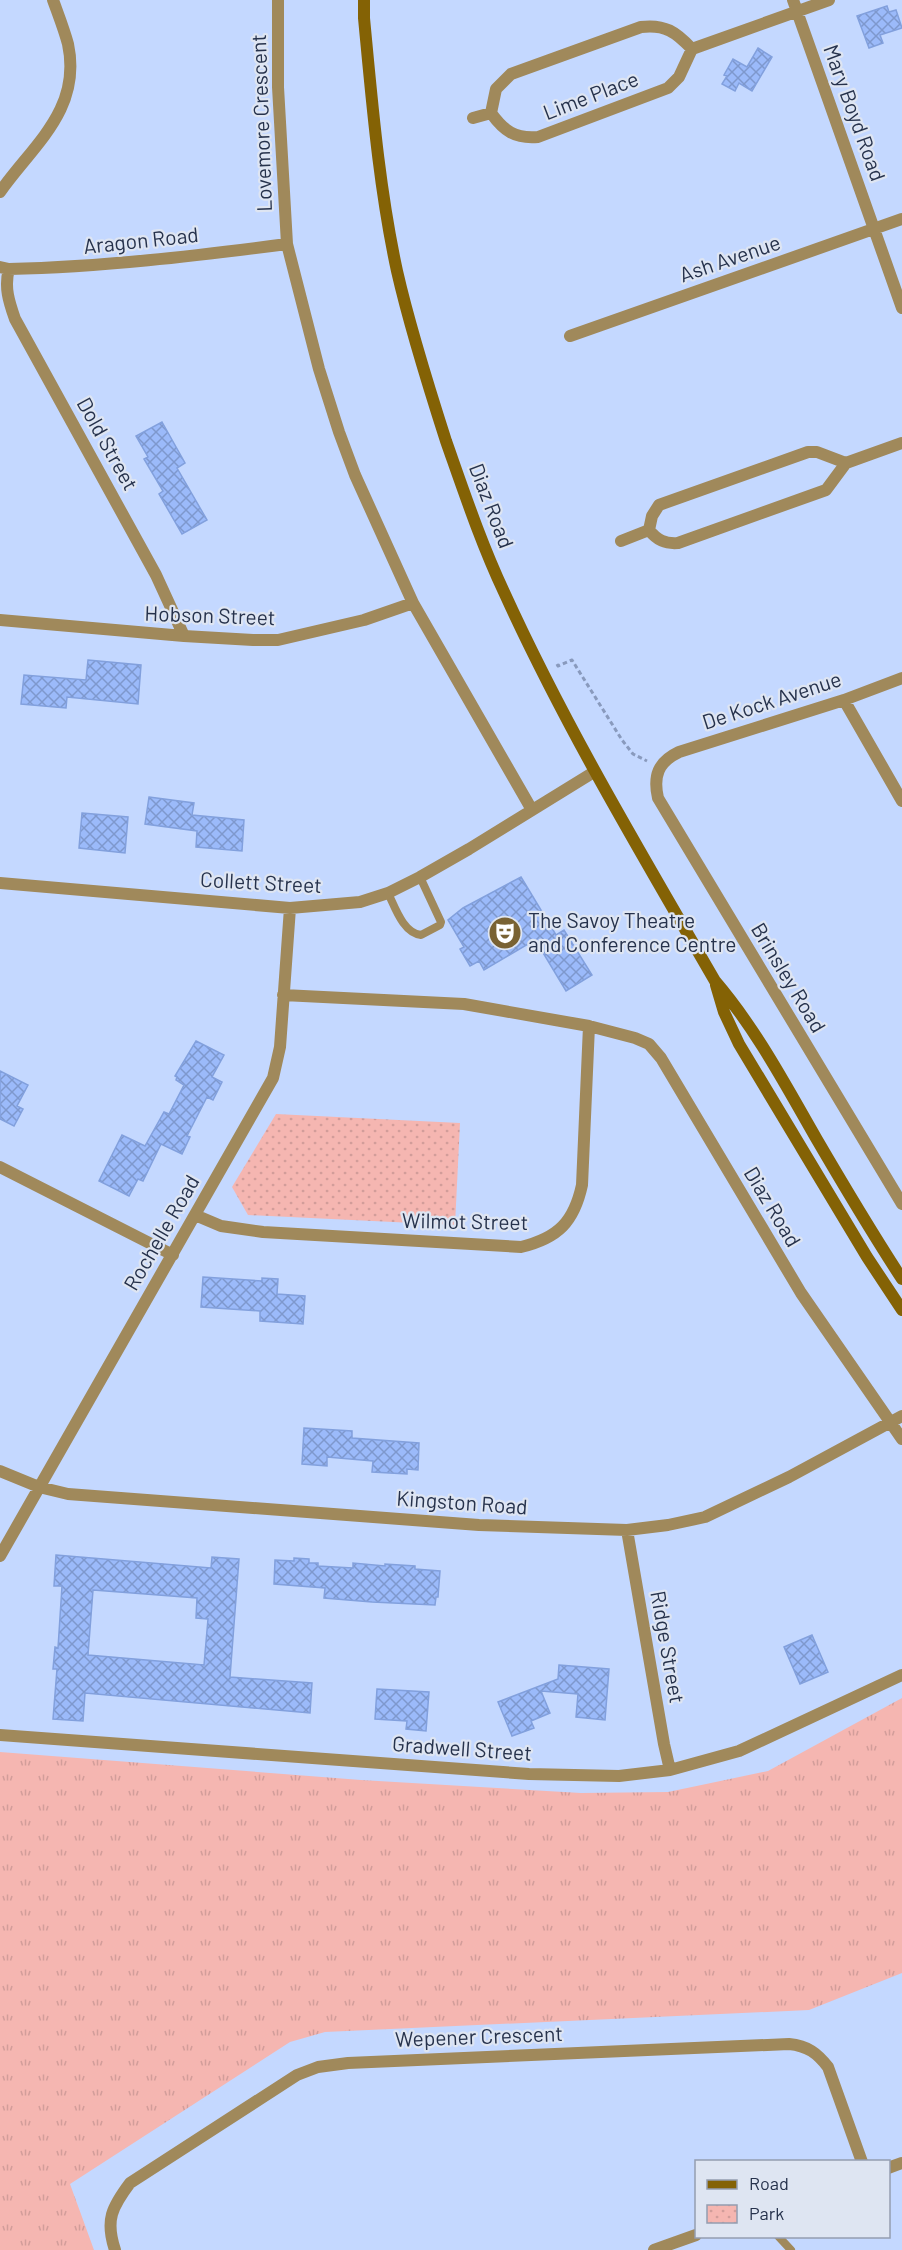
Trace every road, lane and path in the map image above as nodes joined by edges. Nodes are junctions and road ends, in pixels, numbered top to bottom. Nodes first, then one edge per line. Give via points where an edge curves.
1 (53, 0) edge
2 (278, 0) edge
3 (364, 0) edge
4 (829, 0) edge
5 (795, 6) edge
6 (692, 49) junction
7 (491, 113) junction
8 (473, 118) dead end
9 (0, 192) edge
10 (902, 219) edge
11 (875, 229) junction
12 (287, 244) junction
13 (4, 268) edge
14 (902, 308) edge
15 (570, 336) dead end
16 (902, 443) edge
17 (846, 463) junction
18 (649, 530) junction
19 (621, 541) dead end
20 (413, 603) junction
21 (0, 620) edge
22 (184, 636) junction
23 (538, 664) junction
24 (902, 678) edge
25 (844, 700) junction
26 (659, 768) junction
27 (594, 771) junction
28 (902, 801) edge
29 (532, 810) junction
30 (420, 877) junction
31 (0, 883) edge
32 (388, 893) junction
33 (290, 908) junction
34 (715, 981) junction
35 (283, 995) junction
36 (589, 1026) junction
37 (0, 1167) edge
38 (902, 1204) edge
39 (195, 1215) junction
40 (173, 1255) junction
41 (902, 1279) edge
42 (902, 1310) edge
43 (902, 1416) edge
44 (889, 1424) junction
45 (902, 1439) edge
46 (0, 1471) edge
47 (39, 1487) junction
48 (627, 1530) junction
49 (0, 1556) edge
50 (902, 1675) edge
51 (0, 1735) edge
52 (670, 1770) junction
53 (861, 2160) edge
54 (695, 2235) edge
55 (780, 2238) edge
56 (115, 2250) edge
57 (654, 2250) edge
58 (791, 2250) edge

1 - 9 street via 68,44 66,95 45,137
2 - 12 street, Lovemore Crescent via 278,87
3 - 23 street, Diaz Road via 387,216 416,344 470,511
4 - 5 street
5 - 6 street
5 - 11 street, Mary Boyd Road
6 - 7 street, Lime Place via 680,77 668,88 538,137 512,135
6 - 7 street via 670,30 655,25 641,27 511,74 496,89
7 - 8 street
10 - 11 street, Ash Avenue
11 - 14 street, Mary Boyd Road
11 - 15 street, Ash Avenue
12 - 13 street, Aragon Road via 135,262
12 - 20 street via 339,432
13 - 22 street, Dold Street via 15,319 156,575
16 - 17 street
17 - 18 street via 826,490 678,543 669,544
17 - 18 street via 808,452 659,505
18 - 19 street
20 - 22 street, Hobson Street via 364,620 278,640
20 - 29 street
21 - 22 street, Hobson Street
23 - 26 path via 554,659 558,666 572,660 633,754
23 - 27 street, Diaz Road
24 - 25 street, De Kock Avenue
25 - 26 street, De Kock Avenue via 679,752
25 - 28 street
26 - 38 street, Brinsley Road via 658,798
27 - 29 street, Collett Street
27 - 34 street, Diaz Road
29 - 30 street, Collett Street
30 - 32 street, Collett Street
30 - 32 lane via 441,922 421,935 406,928
31 - 33 street, Collett Street
32 - 33 street, Collett Street via 350,904
33 - 35 street, Rochelle Road
34 - 41 street, Diaz Road via 761,1042
34 - 42 street, Diaz Road via 739,1044
35 - 36 street via 464,1004
35 - 39 street, Rochelle Road via 280,1047 273,1078
36 - 39 street, Wilmot Street via 578,1206 568,1222 540,1242 521,1247 264,1233 221,1226
36 - 44 street, Diaz Road via 642,1040 656,1050 801,1293
37 - 40 street
39 - 40 street, Rochelle Road
40 - 47 street, Rochelle Road
43 - 44 street, Kingston Road
44 - 45 street, Diaz Road
44 - 48 street, Kingston Road via 705,1516
46 - 47 street, Kingston Road
47 - 48 street, Kingston Road via 68,1494 479,1525
47 - 49 street, Rochelle Road
48 - 52 street, Ridge Street
50 - 52 street, Gradwell Street via 739,1751
51 - 52 street, Gradwell Street via 529,1774 619,1776
53 - 56 street, Wepener Crescent via 828,2067 808,2047 789,2043 348,2063 297,2075 130,2183 110,2218
54 - 57 street
55 - 58 lane

